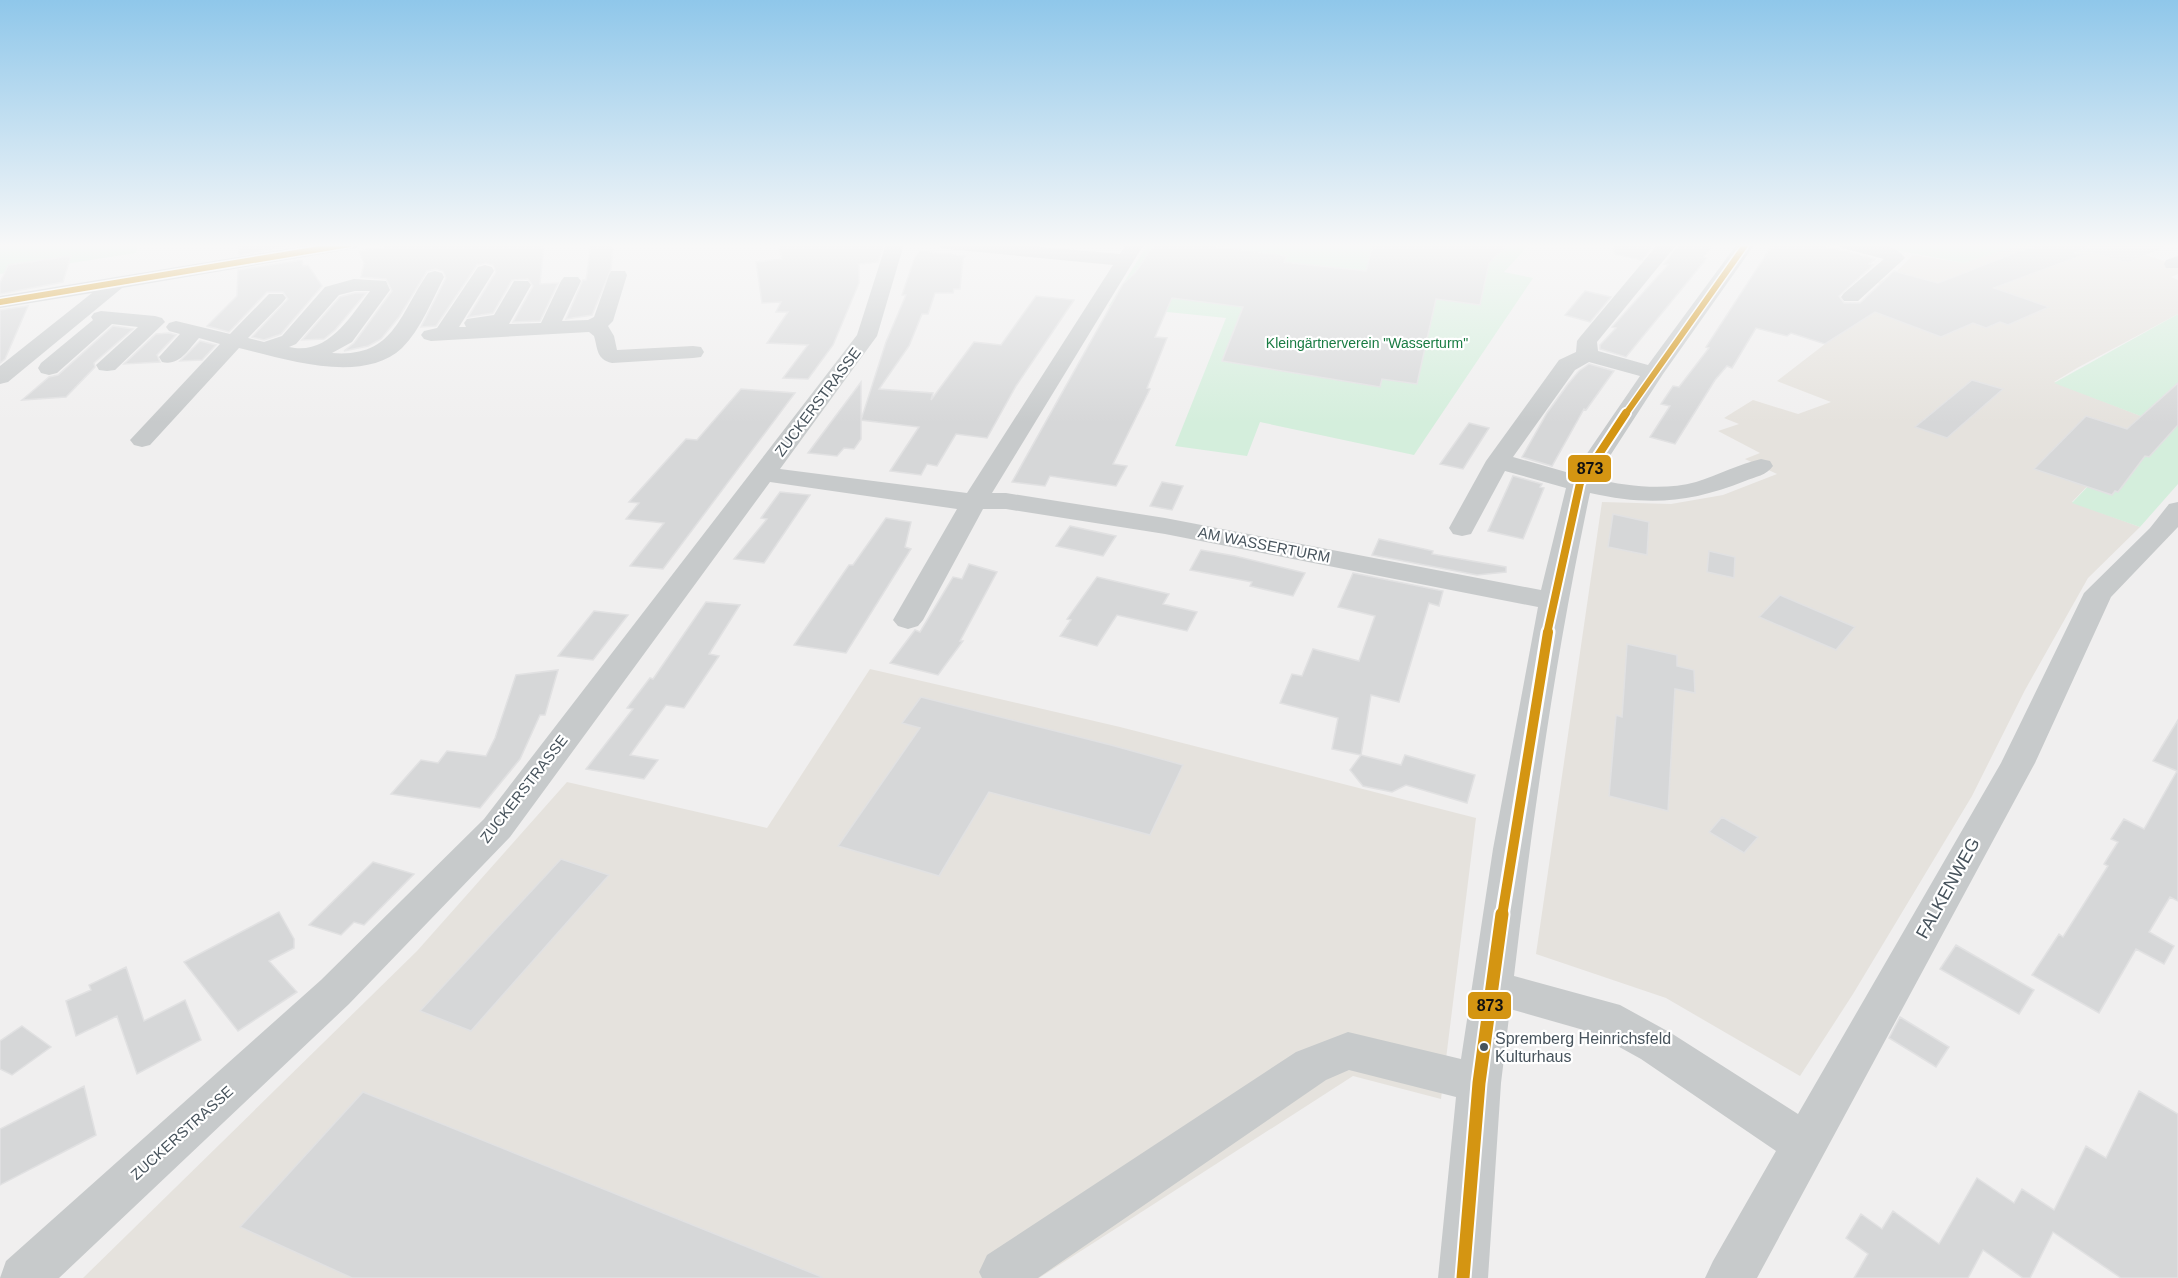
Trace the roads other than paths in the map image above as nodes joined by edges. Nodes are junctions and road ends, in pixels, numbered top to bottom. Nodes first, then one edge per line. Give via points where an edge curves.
1 (92, 304) edge
2 (270, 304) edge
3 (321, 304) edge
4 (370, 304) edge
5 (419, 304) edge
6 (464, 304) edge
7 (511, 304) edge
8 (560, 304) edge
9 (609, 304) edge
10 (877, 304) edge
11 (1097, 304) edge
12 (1618, 304) edge
13 (1703, 304) edge
14 (80, 314) junction
15 (106, 318) junction
16 (155, 322) junction
17 (499, 326) junction
18 (592, 326) junction
19 (549, 328) junction
20 (447, 329) junction
21 (195, 331) junction
22 (234, 341) junction
23 (396, 342) junction
24 (267, 348) junction
25 (693, 352) dead end
26 (303, 355) junction
27 (1587, 355) junction
28 (170, 357) dead end
29 (107, 365) dead end
30 (49, 368) dead end
31 (1653, 373) junction
32 (0, 377) edge
33 (142, 441) dead end
34 (1498, 461) junction
35 (1761, 466) dead end
36 (764, 474) junction
37 (1580, 483) junction
38 (974, 502) junction
39 (2178, 510) edge
40 (1462, 528) dead end
41 (1553, 601) junction
42 (908, 620) dead end
43 (1492, 987) junction
44 (1479, 1083) junction
45 (1805, 1144) junction
46 (1004, 1272) dead end
47 (23, 1278) edge
48 (1463, 1278) edge
49 (1730, 1278) edge

1 - 14 street
2 - 22 street
3 - 24 street via 289,340
4 - 26 street via 345,338
5 - 23 street
6 - 20 street
7 - 17 street
8 - 19 street
9 - 18 street via 603,321
10 - 36 street, ZUCKERSTRASSE via 867,336
11 - 38 street
12 - 27 street via 1587,341
13 - 31 street
14 - 15 street
14 - 32 street
15 - 16 street
15 - 30 street
16 - 21 street
16 - 29 street
17 - 19 street
17 - 20 street
18 - 19 street
18 - 25 street via 606,339 606,351 612,357
20 - 23 street
21 - 22 street
21 - 28 street
22 - 24 street
22 - 33 street
23 - 26 street via 357,360
24 - 26 street
27 - 31 street
27 - 34 street via 1567,365
31 - 37 street
34 - 37 street
34 - 40 street
35 - 37 street via 1710,486 1674,494 1611,491
36 - 38 street, AM WASSERTURM
36 - 47 street, ZUCKERSTRASSE via 497,828 335,992
37 - 41 street
38 - 41 street, AM WASSERTURM via 1006,501 1166,526
38 - 42 street
39 - 45 street, FALKENWEG via 2159,534 2097,593 2018,764
41 - 43 street
43 - 44 street
43 - 45 street via 1605,1018 1656,1046
44 - 46 street via 1348,1051 1311,1066
44 - 48 street
45 - 49 street, FALKENWEG

